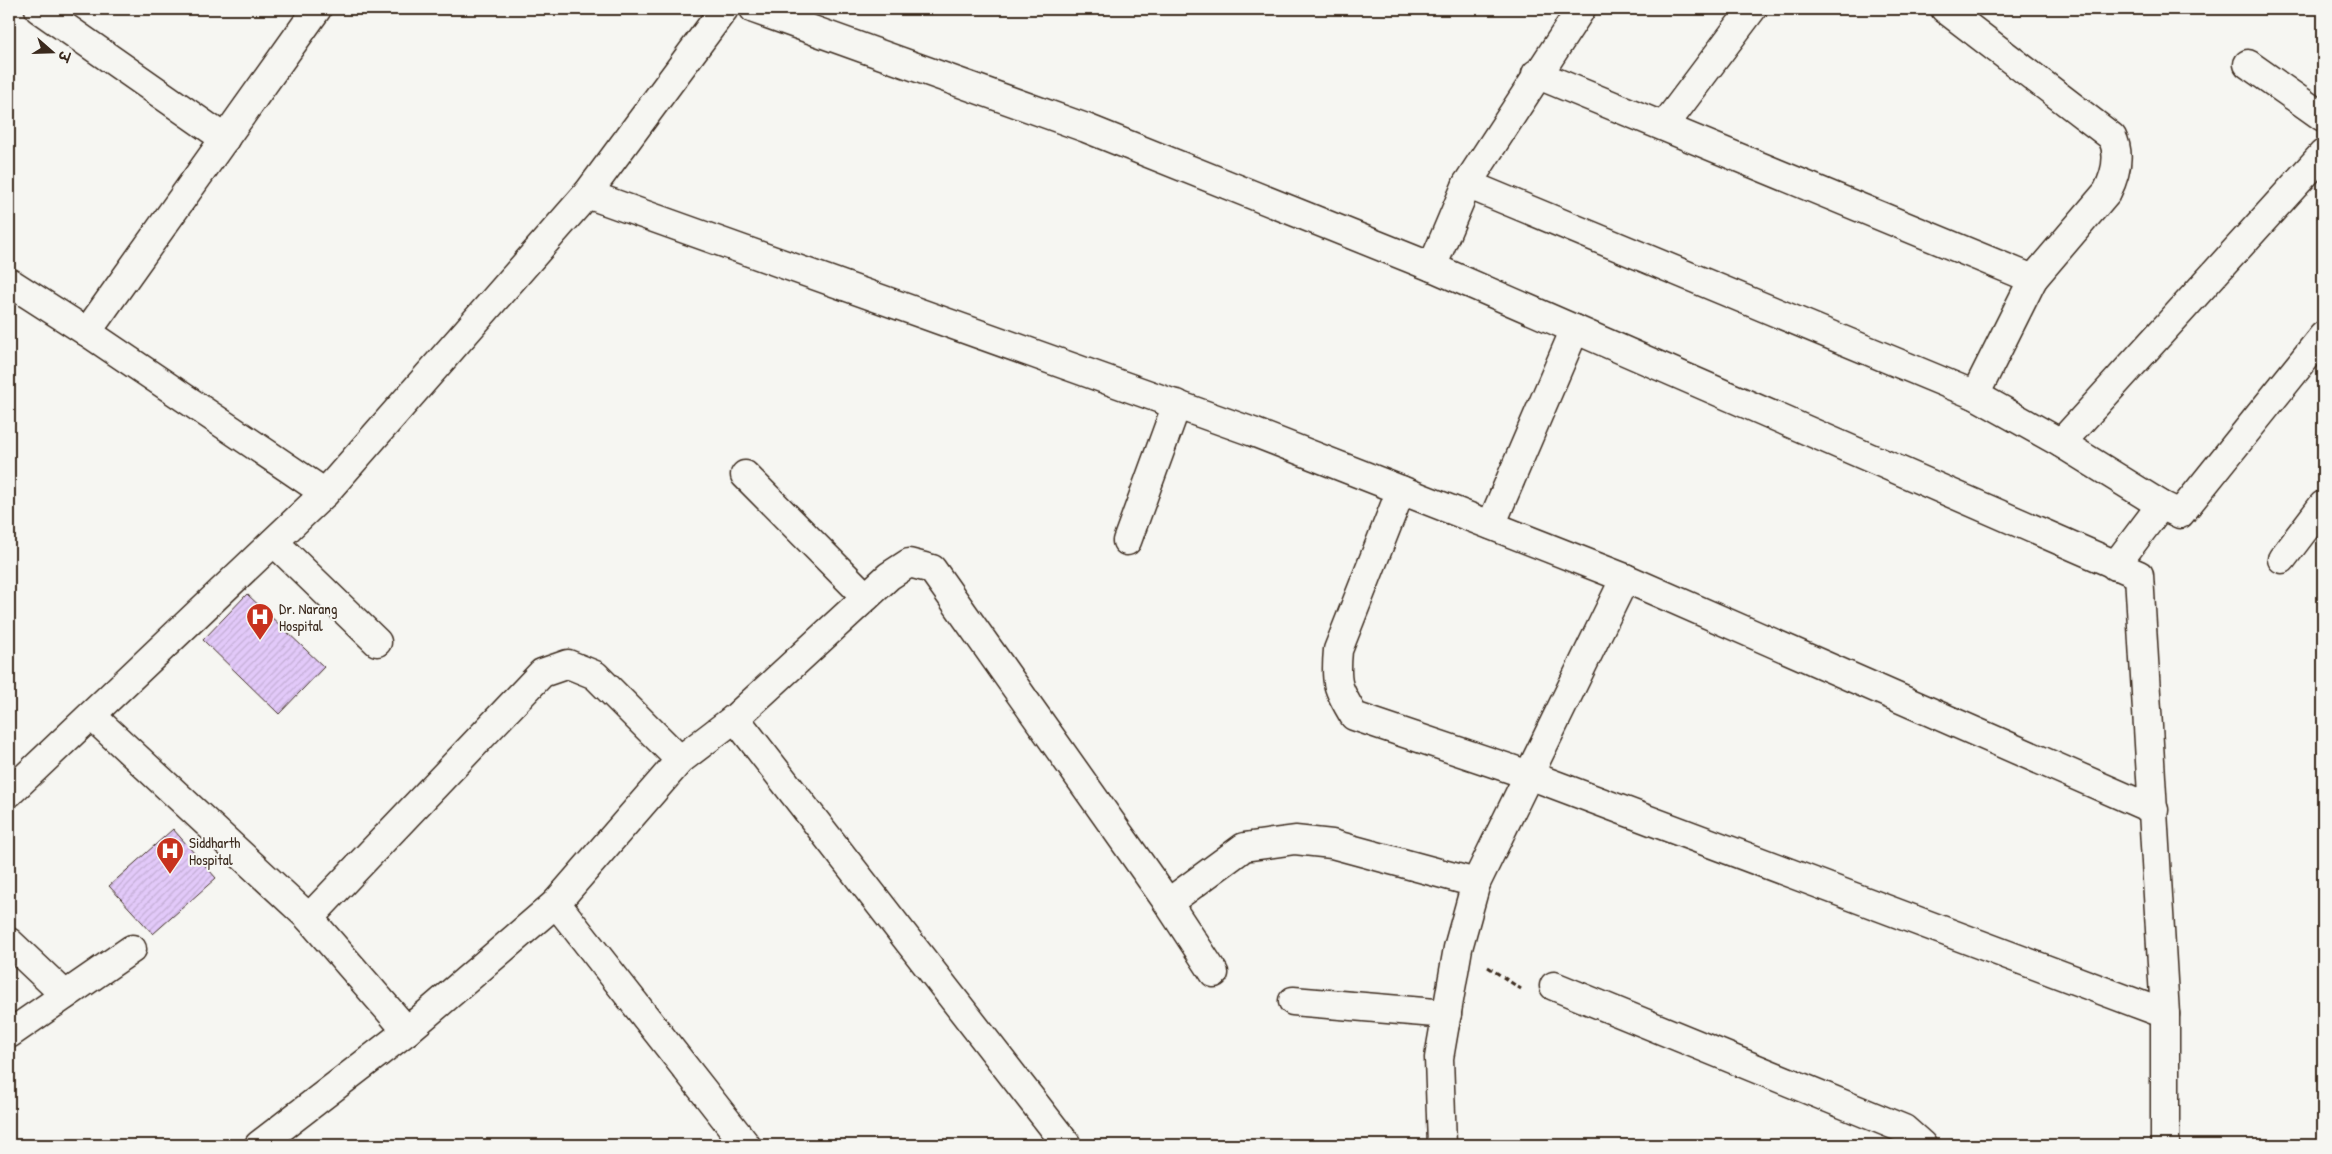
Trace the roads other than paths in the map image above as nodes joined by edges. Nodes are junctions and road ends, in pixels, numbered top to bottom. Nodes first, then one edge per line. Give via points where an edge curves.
1 (39, 9) edge
2 (317, 9) edge
3 (724, 9) edge
4 (754, 9) edge
5 (1581, 9) edge
6 (1752, 9) edge
7 (1945, 9) edge
8 (2248, 64) dead end
9 (1536, 74) junction
10 (2323, 117) edge
11 (1664, 126) junction
12 (225, 139) junction
13 (2323, 154) edge
14 (1466, 184) junction
15 (587, 194) junction
16 (1432, 267) junction
17 (2032, 279) junction
18 (9, 282) edge
19 (1575, 330) junction
20 (87, 332) junction
21 (2323, 336) edge
22 (1975, 395) junction
23 (1177, 404) junction
24 (2060, 443) junction
25 (746, 475) dead end
26 (1401, 490) junction
27 (325, 493) junction
28 (2161, 505) junction
29 (2323, 505) edge
30 (1491, 525) junction
31 (1127, 541) dead end
32 (274, 542) junction
33 (2282, 559) dead end
34 (2115, 566) junction
35 (1625, 578) junction
36 (866, 598) junction
37 (377, 642) dead end
38 (92, 716) junction
39 (735, 718) junction
40 (680, 760) junction
41 (1529, 776) junction
42 (9, 793) edge
43 (2154, 810) junction
44 (1476, 883) junction
45 (556, 903) junction
46 (1168, 903) junction
47 (309, 918) junction
48 (9, 942) edge
49 (132, 949) dead end
50 (1214, 972) dead end
51 (1554, 986) dead end
52 (65, 995) junction
53 (1293, 1001) dead end
54 (1447, 1014) junction
55 (2165, 1014) junction
56 (407, 1031) junction
57 (9, 1034) edge
58 (260, 1145) edge
59 (746, 1145) edge
60 (1067, 1145) edge
61 (1442, 1145) edge
62 (1922, 1145) edge
63 (2165, 1145) edge

1 - 12 street
2 - 12 street
3 - 15 street
4 - 16 street via 1086,128
5 - 9 street
6 - 11 street
7 - 17 street via 2112,137 2118,148 2115,178 2107,192
8 - 10 street
9 - 11 street
9 - 14 street
11 - 17 street
12 - 20 street
13 - 24 street
14 - 16 street
14 - 22 street
15 - 23 street
15 - 27 street
16 - 19 street
17 - 22 street
18 - 20 street
19 - 30 street
19 - 34 street
20 - 27 street
21 - 28 street via 2180,514
22 - 24 street
23 - 26 street
23 - 31 street
24 - 28 street
25 - 36 street
26 - 30 street
26 - 41 street via 1338,650 1338,691 1354,716
27 - 32 street
28 - 34 street
29 - 33 street
30 - 35 street
32 - 37 street
32 - 38 street
34 - 43 street via 2139,575
35 - 41 street
35 - 43 street
36 - 39 street
36 - 46 street via 889,576 909,563 932,569
38 - 42 street
38 - 47 street
39 - 40 street
39 - 60 street
40 - 45 street
40 - 47 street via 595,676 568,664 542,673
41 - 44 street
41 - 55 street
43 - 55 street
44 - 46 street via 1332,844 1295,840 1244,847
44 - 54 street via 1458,948
45 - 56 street
45 - 59 street
46 - 50 street
47 - 56 street
48 - 52 street
49 - 52 street
51 - 62 street via 1904,1130
52 - 57 street
53 - 54 street
54 - 61 street via 1439,1058
55 - 63 street
56 - 58 street

